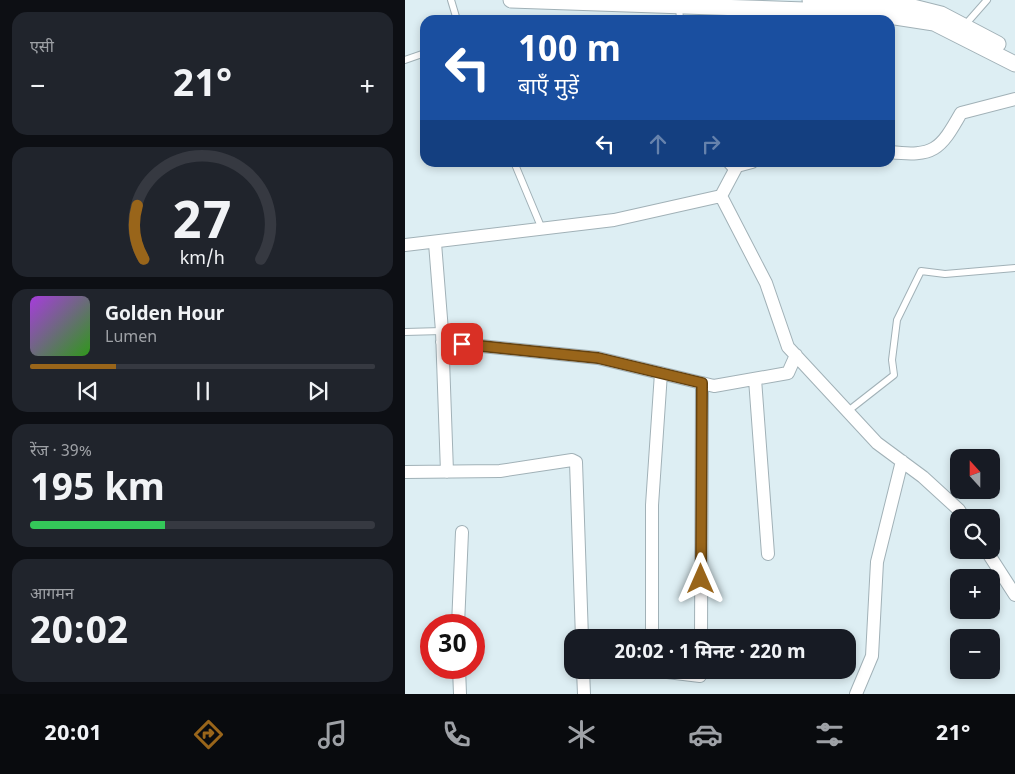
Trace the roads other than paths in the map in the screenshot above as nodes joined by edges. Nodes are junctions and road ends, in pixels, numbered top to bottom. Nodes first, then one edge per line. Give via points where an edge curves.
1 (451, 0) edge
2 (511, 0) edge
3 (809, 0) edge
4 (817, 0) edge
5 (987, 0) edge
6 (679, 13) edge
7 (456, 15) edge
8 (882, 15) edge
9 (895, 17) edge
10 (964, 26) junction
11 (1015, 53) edge
12 (420, 55) edge
13 (405, 60) edge
14 (1015, 64) edge
15 (1015, 99) edge
16 (895, 153) edge
17 (516, 167) edge
18 (730, 167) edge
19 (721, 196) junction
20 (542, 230) junction
21 (435, 242) junction
22 (405, 245) edge
23 (1015, 268) edge
24 (405, 332) edge
25 (442, 337) junction
26 (796, 355) junction
27 (661, 373) junction
28 (755, 379) junction
29 (702, 383) junction
30 (848, 411) junction
31 (902, 461) junction
32 (405, 472) edge
33 (447, 472) junction
34 (957, 509) edge
35 (462, 532) dead end
36 (768, 554) dead end
37 (992, 559) edge
38 (1015, 595) edge
39 (457, 614) edge
40 (582, 629) edge
41 (652, 629) edge
42 (701, 629) edge
43 (459, 679) edge
44 (583, 679) edge
45 (460, 694) edge
46 (584, 694) edge
47 (856, 694) edge

1 - 7 lane
2 - 6 street
3 - 4 street
4 - 10 street via 893,2 941,14
5 - 10 lane
6 - 8 street via 863,12
9 - 14 street via 934,23
10 - 11 street
12 - 13 lane
15 - 16 street via 961,113 946,139 929,152
17 - 20 lane
18 - 19 street
19 - 20 street via 614,220
19 - 26 street via 766,283 788,347
20 - 21 street
21 - 22 street
21 - 25 street
23 - 30 lane via 945,274 921,271 897,320 892,360 894,375
24 - 25 lane
25 - 27 street via 598,358
25 - 33 street
26 - 28 street via 788,373
26 - 30 street
27 - 29 street
27 - 41 street via 653,505
28 - 29 street via 714,386
28 - 36 street
29 - 42 street
30 - 31 street via 877,442
31 - 34 street
31 - 47 street via 877,562 872,656
32 - 33 street
33 - 40 street via 500,471 576,462
35 - 39 street
37 - 38 street
43 - 45 street
44 - 46 street

